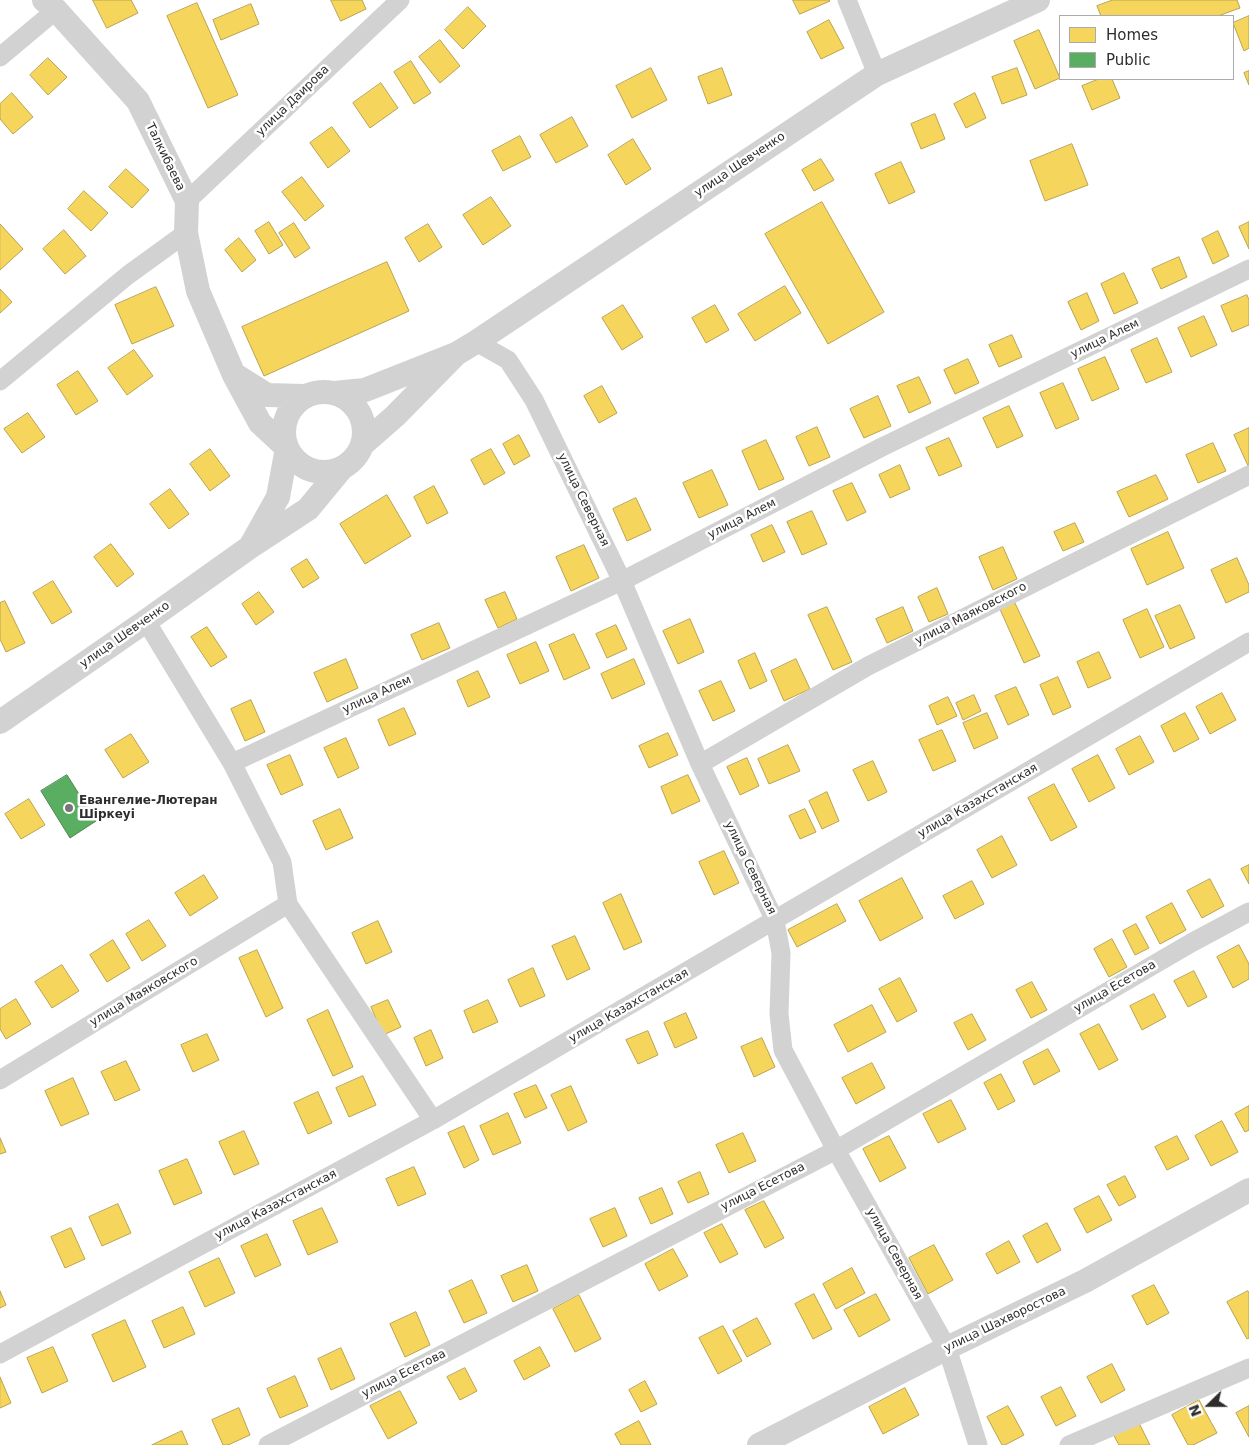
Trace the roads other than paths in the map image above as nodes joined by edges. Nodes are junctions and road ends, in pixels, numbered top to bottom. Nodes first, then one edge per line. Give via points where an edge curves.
1 (847, 0) edge
2 (1038, 0) edge
3 (392, 3) edge
4 (50, 5) edge
5 (0, 57) edge
6 (877, 74) junction
7 (187, 201) junction
8 (186, 233) junction
9 (1249, 269) edge
10 (476, 342) junction
11 (456, 354) junction
12 (234, 374) junction
13 (0, 381) edge
14 (334, 393) junction
15 (304, 396) junction
16 (363, 444) junction
17 (287, 448) junction
18 (341, 469) junction
19 (1249, 476) edge
20 (250, 547) junction
21 (622, 581) junction
22 (146, 621) junction
23 (1249, 642) edge
24 (0, 722) edge
25 (232, 763) junction
26 (700, 764) junction
27 (288, 904) junction
28 (1249, 912) edge
29 (775, 921) junction
30 (0, 1080) edge
31 (433, 1120) junction
32 (836, 1150) junction
33 (1249, 1190) edge
34 (947, 1348) junction
35 (0, 1354) edge
36 (1249, 1368) edge
37 (268, 1445) edge
38 (759, 1445) edge
39 (978, 1445) edge
40 (1069, 1445) edge

1 - 6 street
2 - 6 street, улица Шевченко
3 - 7 street, улица Даирова
4 - 5 street
4 - 7 street, Талкибаева via 138,101
6 - 10 street, улица Шевченко
7 - 8 street, Талкибаева
8 - 12 street, Талкибаева via 198,291
8 - 13 street via 128,275
9 - 21 street, улица Алем via 882,447
10 - 11 street, улица Шевченко
10 - 21 street, улица Северная via 508,360 534,400
11 - 14 street via 366,390
11 - 16 street
12 - 15 street via 267,395
12 - 17 street, Талкибаева via 260,423
14 - 15 street
14 - 16 street via 346,398 362,418
15 - 17 street via 295,403 284,424
16 - 18 street via 354,459
17 - 18 street via 294,459 315,472
17 - 20 street via 278,497
18 - 20 street, улица Шевченко via 308,509
19 - 26 street, улица Маяковского via 868,666
20 - 22 street, улица Шевченко
21 - 25 street, улица Алем
21 - 26 street, улица Северная
22 - 24 street, улица Шевченко
22 - 25 street
23 - 29 street, улица Казахстанская
25 - 27 street via 282,862
26 - 29 street, улица Северная
27 - 30 street, улица Маяковского
27 - 31 street
28 - 32 street, улица Есетова
29 - 31 street, улица Казахстанская
29 - 32 street, улица Северная via 781,953 779,1014 783,1050
31 - 35 street, улица Казахстанская
32 - 34 street, улица Северная
32 - 37 street, улица Есетова
33 - 34 street, улица Шахворостова via 1085,1281
34 - 38 street, улица Шахворостова
34 - 39 street, улица Северная
36 - 40 street

